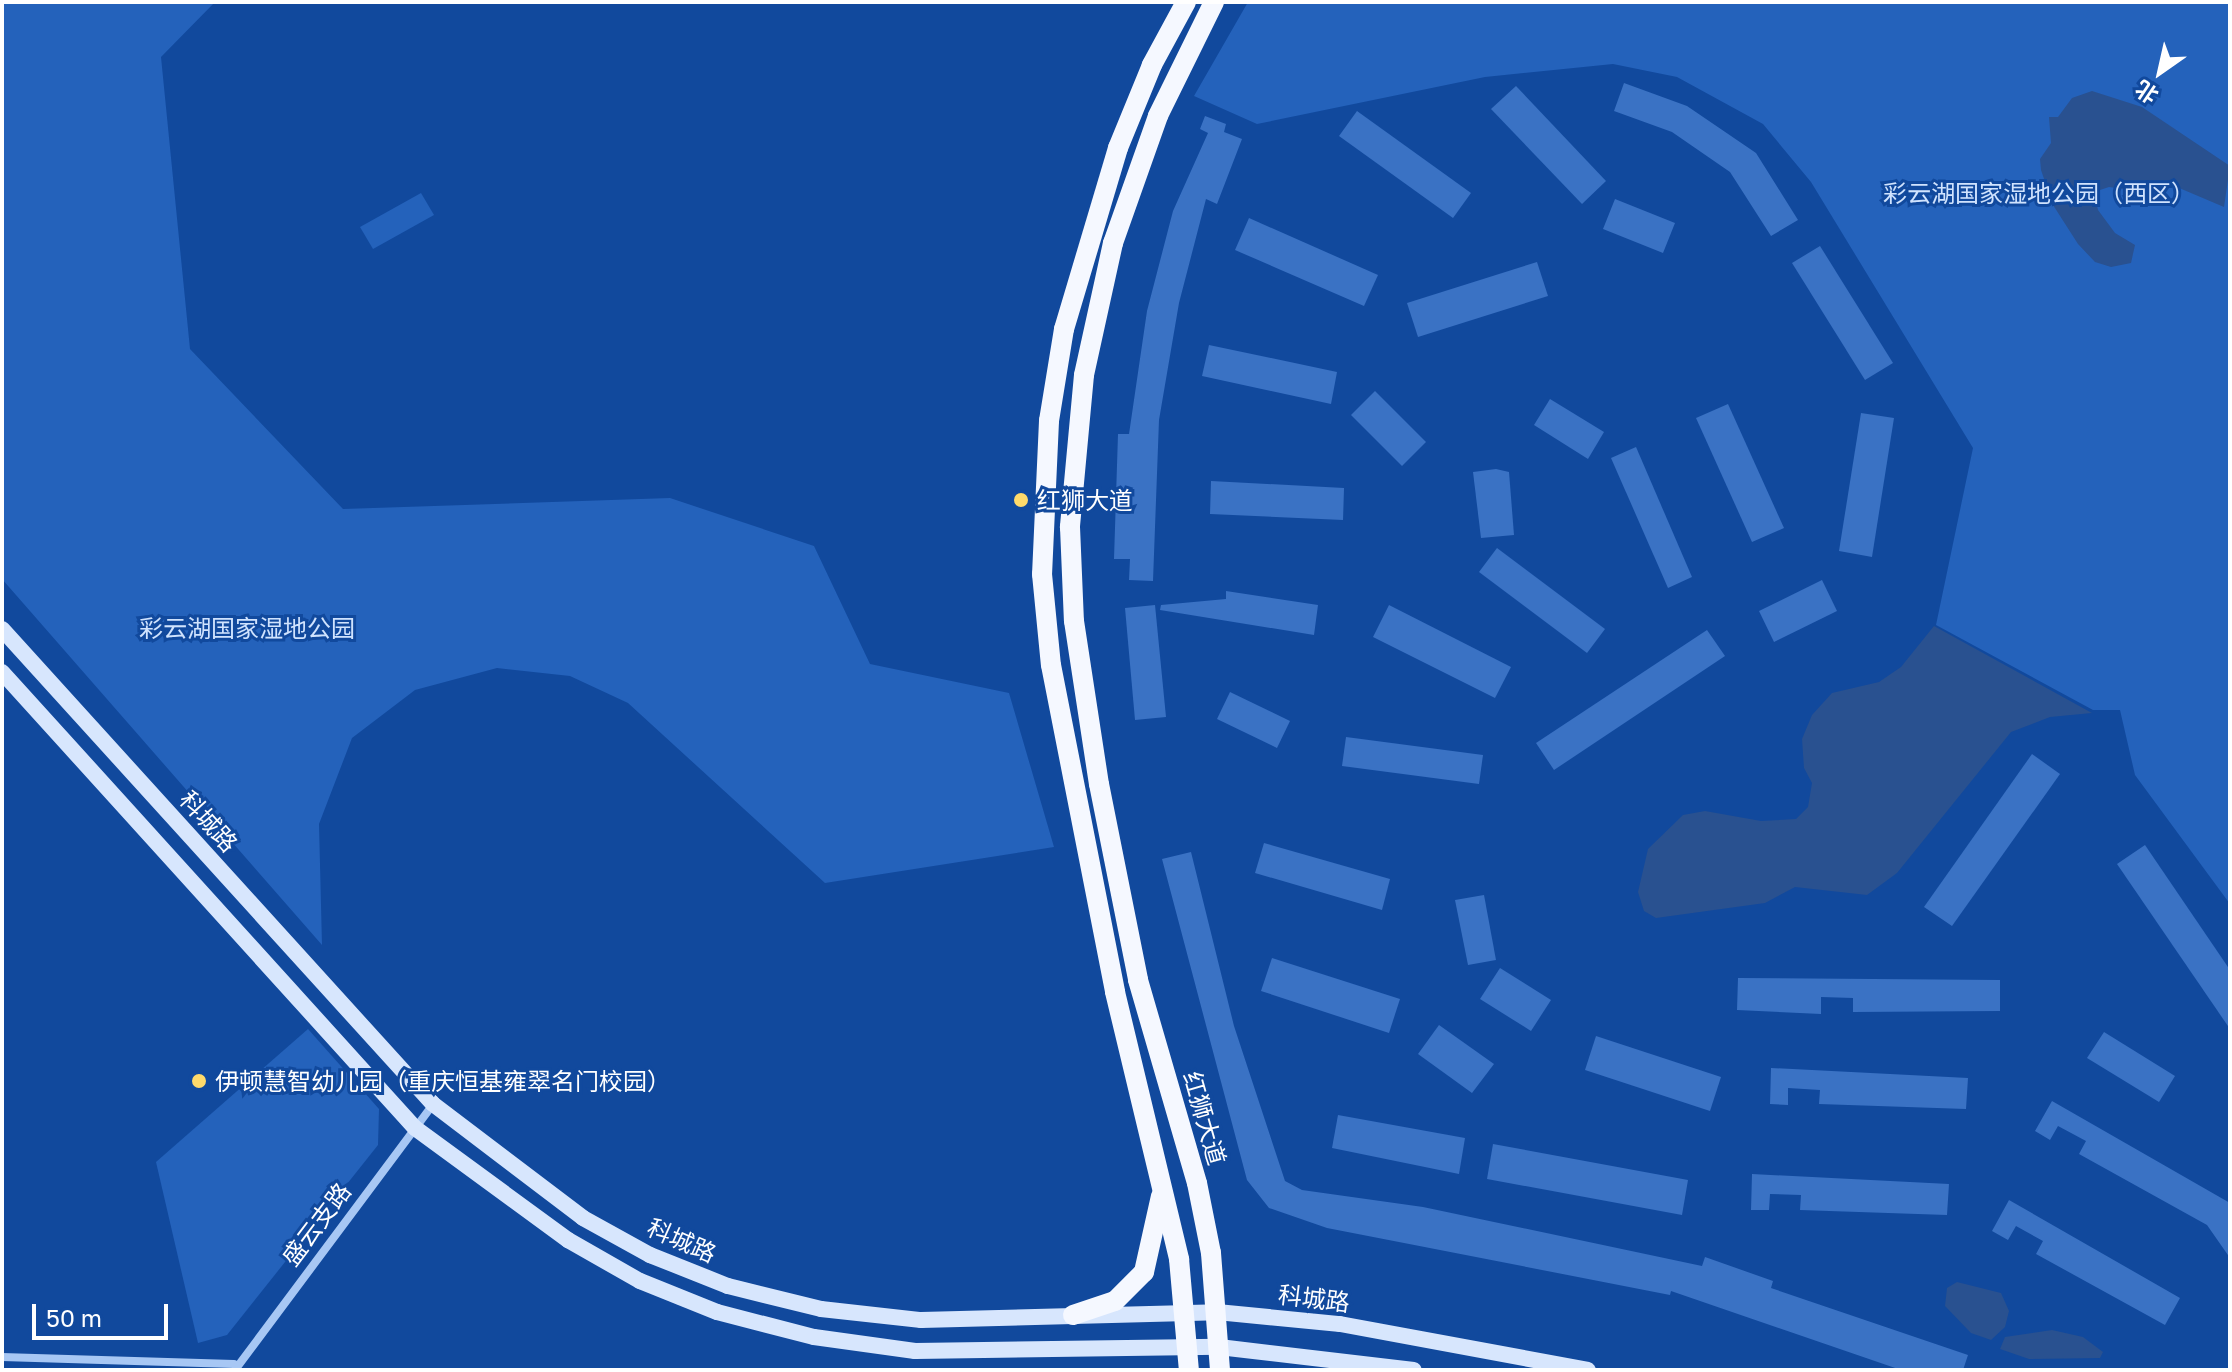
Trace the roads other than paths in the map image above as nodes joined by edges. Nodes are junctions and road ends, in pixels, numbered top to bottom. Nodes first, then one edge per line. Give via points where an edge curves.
1 (1186, 2) edge
2 (1214, 2) edge
3 (2, 629) edge
4 (2, 672) edge
5 (433, 1104) junction
6 (415, 1128) junction
7 (1163, 1184) junction
8 (1186, 1312) junction
9 (1217, 1312) junction
10 (1073, 1315) junction
11 (1188, 1347) junction
12 (1219, 1347) junction
13 (2, 1357) edge
14 (235, 1367) edge
15 (1189, 1370) edge
16 (1220, 1370) edge
17 (1414, 1370) edge
18 (1588, 1370) edge

1 - 7 main road via 1152,65 1118,148 1064,329 1049,421 1042,574 1051,665 1115,992
2 - 9 main road, 红狮大道 via 1158,116 1113,243 1084,375 1070,527 1074,621 1099,784 1138,980 1197,1183
3 - 5 main road, 科城路
4 - 6 main road
5 - 6 street, 盛云支路
5 - 10 main road, 科城路 via 583,1218 650,1255 728,1286 821,1309 921,1320
6 - 11 main road via 568,1240 640,1281 717,1312 814,1337 915,1351
6 - 14 street, 盛云支路
7 - 8 main road
7 - 10 main road via 1144,1272 1115,1301
8 - 9 main road, 科城路
8 - 10 main road, 科城路
8 - 11 main road
9 - 12 main road, 红狮大道
9 - 18 main road, 科城路 via 1340,1324
11 - 12 main road
11 - 15 main road
12 - 16 main road, 红狮大道
12 - 17 main road
13 - 14 street

